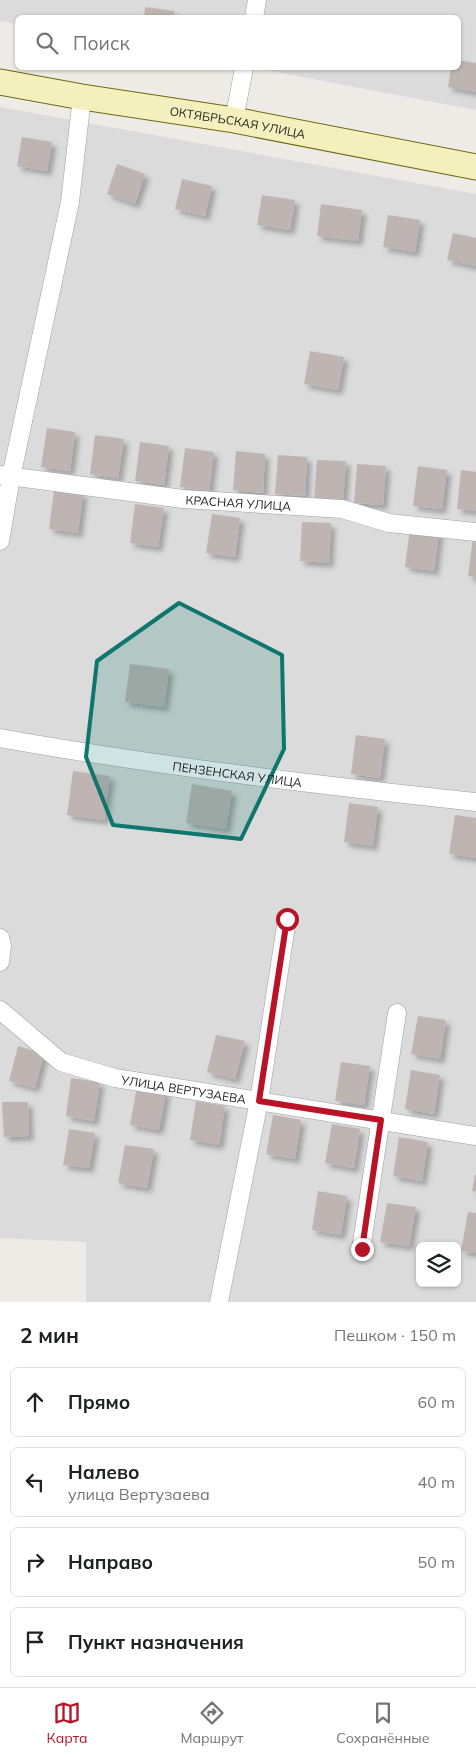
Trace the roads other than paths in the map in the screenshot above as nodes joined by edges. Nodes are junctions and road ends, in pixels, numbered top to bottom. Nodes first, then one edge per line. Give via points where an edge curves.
1 (257, 0) edge
2 (254, 15) edge
3 (244, 70) edge
4 (0, 82) edge
5 (82, 96) junction
6 (234, 120) junction
7 (476, 168) edge
8 (6, 476) edge
9 (476, 532) edge
10 (0, 541) edge
11 (0, 738) edge
12 (476, 802) edge
13 (287, 919) dead end
14 (0, 938) edge
15 (0, 962) edge
16 (0, 1010) edge
17 (397, 1014) dead end
18 (259, 1101) junction
19 (381, 1120) junction
20 (476, 1136) edge
21 (362, 1249) dead end
22 (219, 1302) edge

1 - 2 street
3 - 6 street
4 - 5 main road, ОКТЯБРЬСКАЯ УЛИЦА
5 - 6 main road, ОКТЯБРЬСКАЯ УЛИЦА
5 - 8 street via 70,202
6 - 7 main road, ОКТЯБРЬСКАЯ УЛИЦА
8 - 9 street, КРАСНАЯ УЛИЦА via 183,499 342,509 389,523
8 - 10 street
11 - 12 street, ПЕНЗЕНСКАЯ УЛИЦА via 94,755
13 - 18 street
14 - 15 street
16 - 18 street, УЛИЦА ВЕРТУЗАЕВА via 61,1062 115,1078
17 - 19 street
18 - 19 street, УЛИЦА ВЕРТУЗАЕВА
18 - 22 street
19 - 20 street, УЛИЦА ВЕРТУЗАЕВА
19 - 21 street

